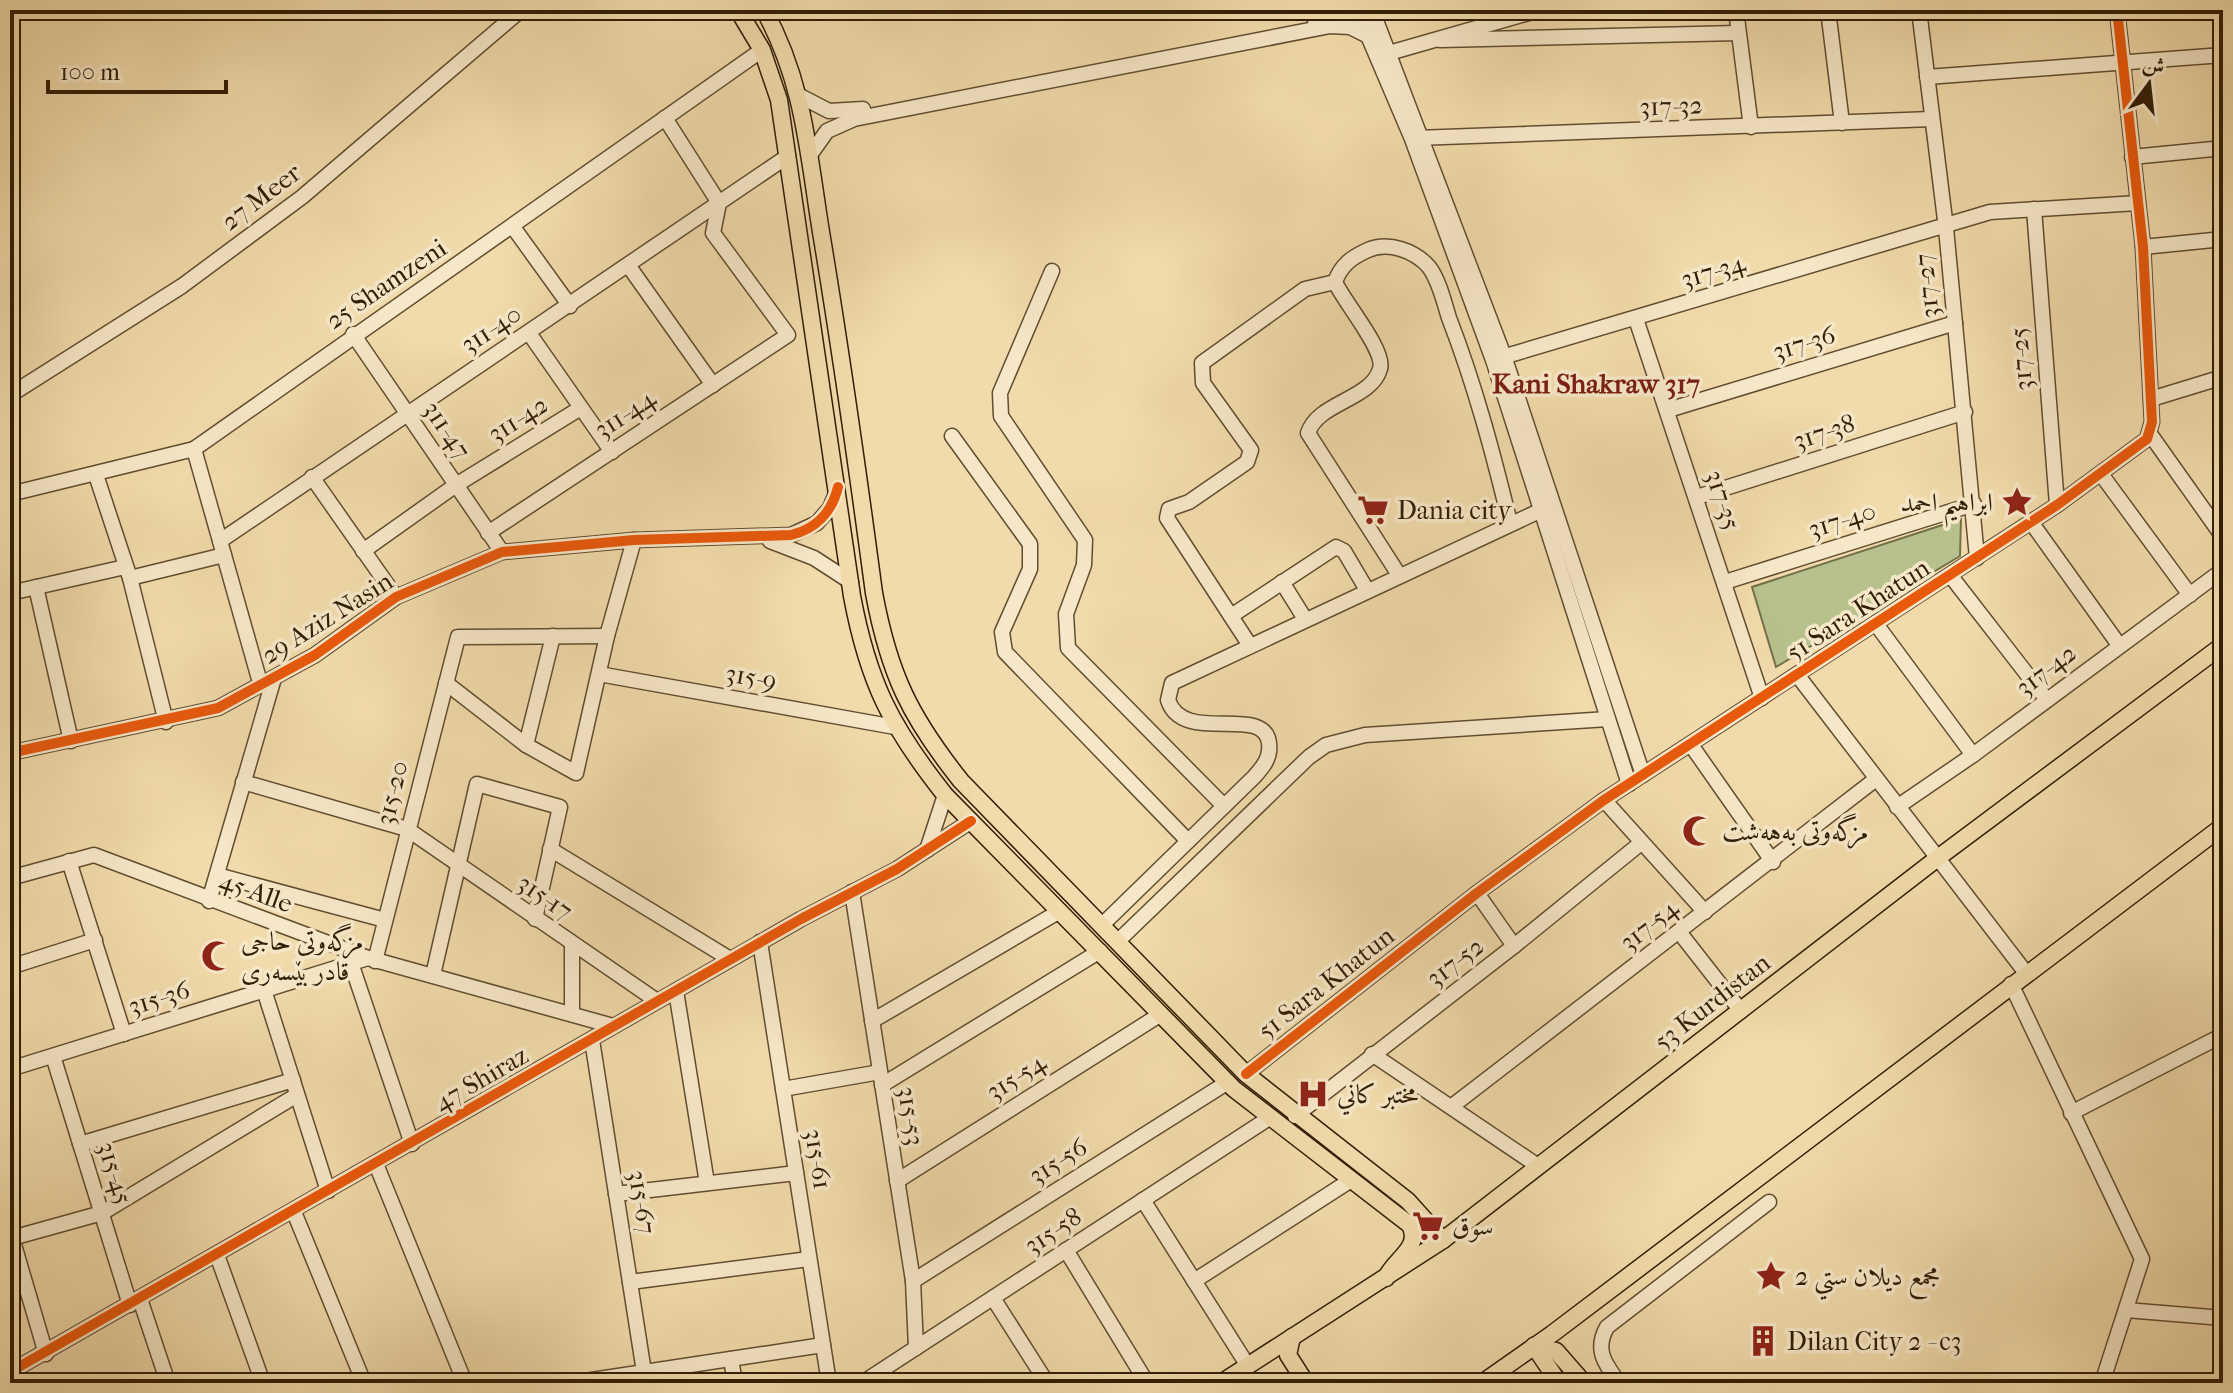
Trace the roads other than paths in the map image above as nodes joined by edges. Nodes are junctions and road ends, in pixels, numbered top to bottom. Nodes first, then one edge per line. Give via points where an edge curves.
1 (521, 10) edge
2 (738, 10) edge
3 (764, 10) edge
4 (1340, 10) edge
5 (1357, 10) edge
6 (1372, 10) edge
7 (1539, 10) edge
8 (1736, 10) edge
9 (1828, 10) edge
10 (1919, 10) edge
11 (2117, 10) edge
12 (1738, 33) junction
13 (1368, 36) junction
14 (1440, 40) junction
15 (762, 50) junction
16 (1383, 55) junction
17 (2223, 55) edge
18 (2121, 64) junction
19 (1927, 77) junction
20 (800, 96) junction
21 (665, 118) junction
22 (1932, 119) junction
23 (1842, 123) junction
24 (1751, 127) junction
25 (1417, 138) junction
26 (2223, 148) edge
27 (810, 155) junction
28 (788, 156) junction
29 (2132, 157) junction
30 (719, 203) junction
31 (2138, 203) junction
32 (2034, 209) junction
33 (513, 227) junction
34 (1946, 228) junction
35 (2223, 239) edge
36 (2143, 247) junction
37 (628, 265) junction
38 (1052, 271) dead end
39 (1335, 282) junction
40 (570, 306) junction
41 (1636, 319) junction
42 (836, 322) junction
43 (1955, 323) junction
44 (815, 324) junction
45 (529, 333) junction
46 (353, 334) junction
47 (1499, 358) junction
48 (2223, 377) edge
49 (713, 385) junction
50 (10, 395) edge
51 (2151, 399) junction
52 (579, 409) junction
53 (1668, 410) junction
54 (406, 412) junction
55 (1965, 412) junction
56 (2150, 434) junction
57 (952, 436) dead end
58 (194, 449) junction
59 (612, 452) junction
60 (2101, 474) junction
61 (96, 475) junction
62 (312, 477) junction
63 (456, 485) junction
64 (838, 487) junction
65 (10, 494) edge
66 (1697, 497) junction
67 (1974, 504) junction
68 (2057, 505) junction
69 (1546, 507) junction
70 (2031, 522) junction
71 (1510, 523) junction
72 (2220, 528) edge
73 (488, 533) junction
74 (758, 538) junction
75 (634, 540) junction
76 (222, 548) junction
77 (363, 551) junction
78 (502, 552) junction
79 (1977, 558) junction
80 (2223, 570) edge
81 (128, 572) junction
82 (1399, 575) junction
83 (1950, 575) junction
84 (851, 582) junction
85 (1282, 582) junction
86 (1725, 582) junction
87 (36, 587) junction
88 (1367, 590) junction
89 (10, 593) edge
90 (2190, 595) junction
91 (396, 597) junction
92 (1231, 616) junction
93 (1305, 619) junction
94 (1876, 624) junction
95 (553, 636) junction
96 (607, 636) junction
97 (1249, 644) junction
98 (2119, 645) junction
99 (2223, 645) edge
100 (599, 674) junction
101 (1798, 676) junction
102 (268, 682) junction
103 (446, 683) junction
104 (1762, 698) junction
105 (2047, 700) junction
106 (1608, 719) junction
107 (166, 722) junction
108 (895, 727) junction
109 (71, 741) junction
110 (526, 745) junction
111 (1691, 745) junction
112 (11, 751) edge
113 (1973, 755) junction
114 (1643, 775) junction
115 (1876, 779) junction
116 (243, 782) junction
117 (1629, 784) junction
118 (945, 795) junction
119 (1604, 800) junction
120 (1224, 806) junction
121 (1897, 807) junction
122 (971, 821) junction
123 (2223, 826) edge
124 (407, 829) junction
125 (1188, 841) junction
126 (1641, 843) junction
127 (550, 849) junction
128 (926, 850) junction
129 (1035, 856) junction
130 (1939, 857) junction
131 (69, 861) junction
132 (1773, 862) junction
133 (458, 866) junction
134 (1020, 870) junction
135 (217, 875) junction
136 (10, 878) edge
137 (852, 892) junction
138 (1477, 893) junction
139 (209, 901) junction
140 (1060, 911) junction
141 (1705, 912) junction
142 (535, 919) junction
143 (385, 920) junction
144 (1102, 925) junction
145 (1680, 933) junction
146 (95, 940) junction
147 (1118, 941) junction
148 (760, 942) junction
149 (572, 944) junction
150 (1514, 946) junction
151 (1100, 951) junction
152 (372, 959) junction
153 (730, 959) junction
154 (351, 963) junction
155 (10, 967) edge
156 (2026, 973) junction
157 (433, 975) junction
158 (2011, 984) junction
159 (264, 990) junction
160 (676, 991) junction
161 (657, 1001) junction
162 (1741, 1011) junction
163 (572, 1013) junction
164 (1161, 1014) junction
165 (872, 1021) junction
166 (613, 1026) junction
167 (124, 1034) junction
168 (2223, 1035) edge
169 (592, 1040) junction
170 (1372, 1054) junction
171 (53, 1056) junction
172 (10, 1069) edge
173 (1246, 1074) junction
174 (881, 1079) junction
175 (293, 1080) junction
176 (1228, 1082) junction
177 (783, 1089) junction
178 (297, 1095) junction
179 (1451, 1107) junction
180 (2071, 1113) junction
181 (1295, 1116) junction
182 (1269, 1118) junction
183 (80, 1144) junction
184 (412, 1144) junction
185 (376, 1164) junction
186 (1538, 1166) junction
187 (796, 1173) junction
188 (1351, 1180) junction
189 (897, 1181) junction
190 (707, 1183) junction
191 (328, 1191) junction
192 (616, 1194) junction
193 (1143, 1200) junction
194 (1769, 1202) dead end
195 (1402, 1207) junction
196 (294, 1212) junction
197 (102, 1213) junction
198 (11, 1234) edge
199 (1443, 1240) junction
200 (1066, 1250) junction
201 (217, 1255) junction
202 (809, 1259) junction
203 (2223, 1275) edge
204 (1386, 1278) junction
205 (913, 1281) junction
206 (1194, 1281) junction
207 (630, 1282) junction
208 (993, 1298) junction
209 (2222, 1299) edge
210 (135, 1302) junction
211 (2126, 1310) junction
212 (2222, 1318) edge
213 (1292, 1337) junction
214 (823, 1345) junction
215 (1534, 1346) junction
216 (916, 1348) junction
217 (46, 1354) junction
218 (731, 1359) junction
219 (1248, 1366) junction
220 (10, 1372) edge
221 (644, 1372) junction
222 (1042, 1381) edge
223 (165, 1382) edge
224 (263, 1383) edge
225 (364, 1383) edge
226 (465, 1383) edge
227 (572, 1383) edge
228 (735, 1383) edge
229 (829, 1383) edge
230 (862, 1383) edge
231 (1147, 1383) edge
232 (1221, 1383) edge
233 (1306, 1383) edge
234 (1482, 1383) edge
235 (1559, 1383) edge
236 (1584, 1383) edge
237 (1619, 1383) edge
238 (2102, 1383) edge

1 - 50 street, 27 Meer via 302,197 182,286
2 - 15 main road
3 - 20 main road
4 - 20 street via 1318,21 855,111 824,109
5 - 13 street
6 - 16 street
7 - 14 street
8 - 12 street
9 - 23 street
10 - 19 street, 317-27
11 - 18 street
12 - 14 street
12 - 24 street
13 - 16 street
13 - 27 street via 1350,27 1330,26 854,119 827,131
14 - 16 street
15 - 21 street, 25 Shamzeni
15 - 28 main road via 779,100
16 - 25 street
17 - 18 street
18 - 19 street
18 - 29 street
19 - 22 street, 317-27
20 - 27 main road
21 - 30 street
21 - 33 street, 25 Shamzeni
22 - 23 street, 317-32
22 - 34 street, 317-27
23 - 24 street, 317-32
24 - 25 street, 317-32
25 - 47 street
26 - 29 street
27 - 42 main road
28 - 30 street, 311-40
28 - 44 main road
29 - 31 street
30 - 37 street, 311-40
30 - 49 street, 311-44 via 713,233 788,335
31 - 32 street, 317-34
31 - 36 street
32 - 34 street, 317-34 via 1990,212
32 - 68 street, 317-25
33 - 40 street
33 - 46 street, 25 Shamzeni
34 - 41 street, 317-34
34 - 43 street, 317-27
35 - 36 street
36 - 51 street
37 - 40 street, 311-40
37 - 49 street
38 - 120 street via 1000,393 1001,416 1085,540 1084,565 1066,614 1068,648
39 - 71 street via 1339,270 1372,248 1412,253 1431,270 1476,389
39 - 82 street via 1381,354 1380,370 1370,383 1311,421 1308,433
39 - 92 street via 1305,289 1202,363 1203,383 1251,450 1247,462 1189,502 1169,509 1167,518
40 - 45 street, 311-40
41 - 47 street, 317-34
41 - 53 street, 317-35
42 - 44 main road
42 - 129 main road via 874,593 892,669 904,700 940,755
43 - 53 street, 317-36
43 - 55 street, 317-27
44 - 64 main road
45 - 52 street
45 - 54 street, 311-40
46 - 54 street, 311-47
46 - 58 street, 25 Shamzeni
47 - 69 street
48 - 51 street
49 - 59 street, 311-44
51 - 56 street
52 - 59 street
52 - 63 street, 311-42
53 - 66 street, 317-35
54 - 62 street, 311-40
54 - 63 street, 311-47
55 - 66 street, 317-38
55 - 67 street, 317-27
56 - 60 street, 51 Sara Khatun
56 - 72 street
57 - 125 street via 1030,544 1030,569 1002,632 1005,652
58 - 61 street, 25 Shamzeni
58 - 76 street
59 - 73 street, 311-44
60 - 68 street, 51 Sara Khatun
60 - 90 street
61 - 65 street, 25 Shamzeni
61 - 81 street
62 - 76 street, 311-40
62 - 77 street
63 - 73 street, 311-47
63 - 77 street, 311-42
64 - 74 street, 29 Aziz Nasin via 830,508 809,528
64 - 84 main road
66 - 86 street, 317-35
67 - 79 street, 317-27
67 - 86 street, 317-40
68 - 70 street, 51 Sara Khatun
69 - 71 street
69 - 106 street
69 - 114 street
70 - 79 street, 51 Sara Khatun
70 - 98 street
71 - 82 street
73 - 78 street, 311-47
74 - 75 street, 29 Aziz Nasin
74 - 84 street, 29 Aziz Nasin via 801,551
75 - 78 street, 29 Aziz Nasin
75 - 96 street
76 - 81 street
76 - 102 street
77 - 91 street
78 - 91 street, 29 Aziz Nasin
79 - 83 street, 51 Sara Khatun
80 - 90 street, 317-42
81 - 87 street
81 - 107 street
82 - 88 street
83 - 94 street, 51 Sara Khatun
83 - 105 street
84 - 108 main road via 864,650
85 - 88 street via 1336,547 1344,551
85 - 92 street
85 - 93 street
86 - 104 street, 317-35
87 - 89 street
87 - 109 street
88 - 93 street
90 - 98 street, 317-42
91 - 102 street, 29 Aziz Nasin
92 - 97 street
93 - 97 street
94 - 101 street, 51 Sara Khatun
94 - 113 street
95 - 96 street
95 - 103 street, 315-20 via 458,637
95 - 110 street
96 - 100 street
97 - 120 street via 1179,678 1168,690 1169,706 1181,717 1204,724 1251,725 1268,739 1265,764
98 - 105 street, 317-42
99 - 130 main road, 53 Kurdistan
100 - 108 street, 315-9
100 - 110 street via 576,773
101 - 104 street, 51 Sara Khatun
101 - 115 street
102 - 107 street, 29 Aziz Nasin via 218,708
102 - 116 street
103 - 110 street
103 - 124 street, 315-20
104 - 111 street, 51 Sara Khatun
105 - 113 street, 317-42
106 - 117 street
106 - 147 street via 1377,733 1326,745
107 - 109 street, 29 Aziz Nasin
108 - 118 main road
109 - 112 street, 29 Aziz Nasin
111 - 114 street, 51 Sara Khatun
111 - 132 street
113 - 121 street, 317-42
114 - 117 street, 51 Sara Khatun
115 - 121 street
115 - 132 street, 317-54
116 - 124 street, 315-17
116 - 135 street
117 - 119 street, 51 Sara Khatun
118 - 122 main road
118 - 128 street
119 - 126 street
119 - 138 street, 51 Sara Khatun
120 - 125 street
121 - 130 street
122 - 128 street, 47 Shiraz
122 - 134 main road
123 - 156 main road
124 - 133 street, 315-17
124 - 143 street, 315-20
125 - 144 street
126 - 141 street
126 - 150 street, 317-52
127 - 133 street via 560,807 477,784
127 - 142 street
127 - 153 street
128 - 137 street, 47 Shiraz
129 - 134 main road
129 - 144 main road
130 - 156 street
130 - 162 main road, 53 Kurdistan
131 - 136 street, 45 Alle
131 - 139 street, 45 Alle via 94,855
131 - 146 street
132 - 141 street, 317-54
133 - 142 street, 315-17
133 - 157 street
134 - 140 main road
135 - 139 street
135 - 143 street
137 - 148 street, 47 Shiraz
137 - 165 street, 315-53
138 - 150 street
138 - 173 street, 51 Sara Khatun
139 - 152 street, 45 Alle
140 - 151 main road
140 - 165 street
141 - 145 street, 317-54
142 - 149 street, 315-17
143 - 152 street, 315-20
144 - 147 main road
145 - 162 street
145 - 179 street, 317-54
146 - 155 street
146 - 167 street
147 - 173 main road
148 - 153 street, 47 Shiraz
148 - 177 street, 315-61
149 - 161 street, 315-17
149 - 163 street
150 - 170 street, 317-52
151 - 164 main road
151 - 174 street
152 - 154 street, 315-36
152 - 157 street, 45 Alle
153 - 160 street, 47 Shiraz
154 - 159 street, 315-36
154 - 184 street
156 - 158 main road
157 - 163 street, 45 Alle
158 - 180 street
158 - 215 main road
159 - 167 street, 315-36
159 - 175 street
160 - 161 street, 47 Shiraz
160 - 190 street
161 - 166 street, 47 Shiraz
162 - 186 main road, 53 Kurdistan
163 - 166 street, 45 Alle
164 - 176 main road
164 - 189 street, 315-54
165 - 174 street, 315-53
166 - 169 street, 47 Shiraz
167 - 171 street, 315-36
168 - 180 street
169 - 184 street, 47 Shiraz
169 - 192 street, 315-67
170 - 179 street
170 - 181 street, 317-52
171 - 172 street, 315-36
171 - 183 street, 315-45
173 - 181 main road
174 - 177 street
174 - 189 street, 315-53
175 - 178 street
175 - 183 street
176 - 182 main road
176 - 205 street, 315-56
177 - 187 street, 315-61
178 - 191 street
178 - 197 street
179 - 186 street
180 - 211 street via 2142,1259
181 - 195 main road
182 - 188 main road
182 - 193 street, 315-58
183 - 197 street, 315-45
184 - 185 street, 47 Shiraz
185 - 191 street, 47 Shiraz
185 - 226 street
186 - 199 main road, 53 Kurdistan
187 - 190 street
187 - 202 street, 315-61
188 - 195 main road
188 - 206 street
189 - 205 street, 315-53
190 - 192 street
191 - 196 street, 47 Shiraz
192 - 207 street, 315-67
193 - 200 street, 315-58
193 - 206 street
194 - 237 street via 1607,1327 1602,1357
195 - 199 main road
195 - 204 main road via 1414,1241
196 - 201 street, 47 Shiraz
196 - 225 street
197 - 198 street
197 - 210 street, 315-45
198 - 217 street
199 - 204 main road, 53 Kurdistan
200 - 208 street, 315-58
200 - 231 street
201 - 210 street, 47 Shiraz
201 - 224 street
202 - 207 street
202 - 214 street, 315-61
203 - 209 street
204 - 213 main road, 53 Kurdistan
205 - 216 street, 315-53
206 - 219 street
207 - 221 street, 315-67
208 - 216 street, 315-58
208 - 222 street
209 - 212 street
210 - 217 street, 47 Shiraz
210 - 223 street, 315-45
211 - 212 street
211 - 238 street
213 - 219 main road, 53 Kurdistan
213 - 233 main road via 1288,1355
214 - 218 street
214 - 229 street, 315-61
215 - 234 main road
215 - 235 main road
215 - 236 main road via 1556,1351
216 - 230 street, 315-58
217 - 220 street, 47 Shiraz
218 - 221 street
218 - 228 street
219 - 232 main road, 53 Kurdistan
221 - 227 street

